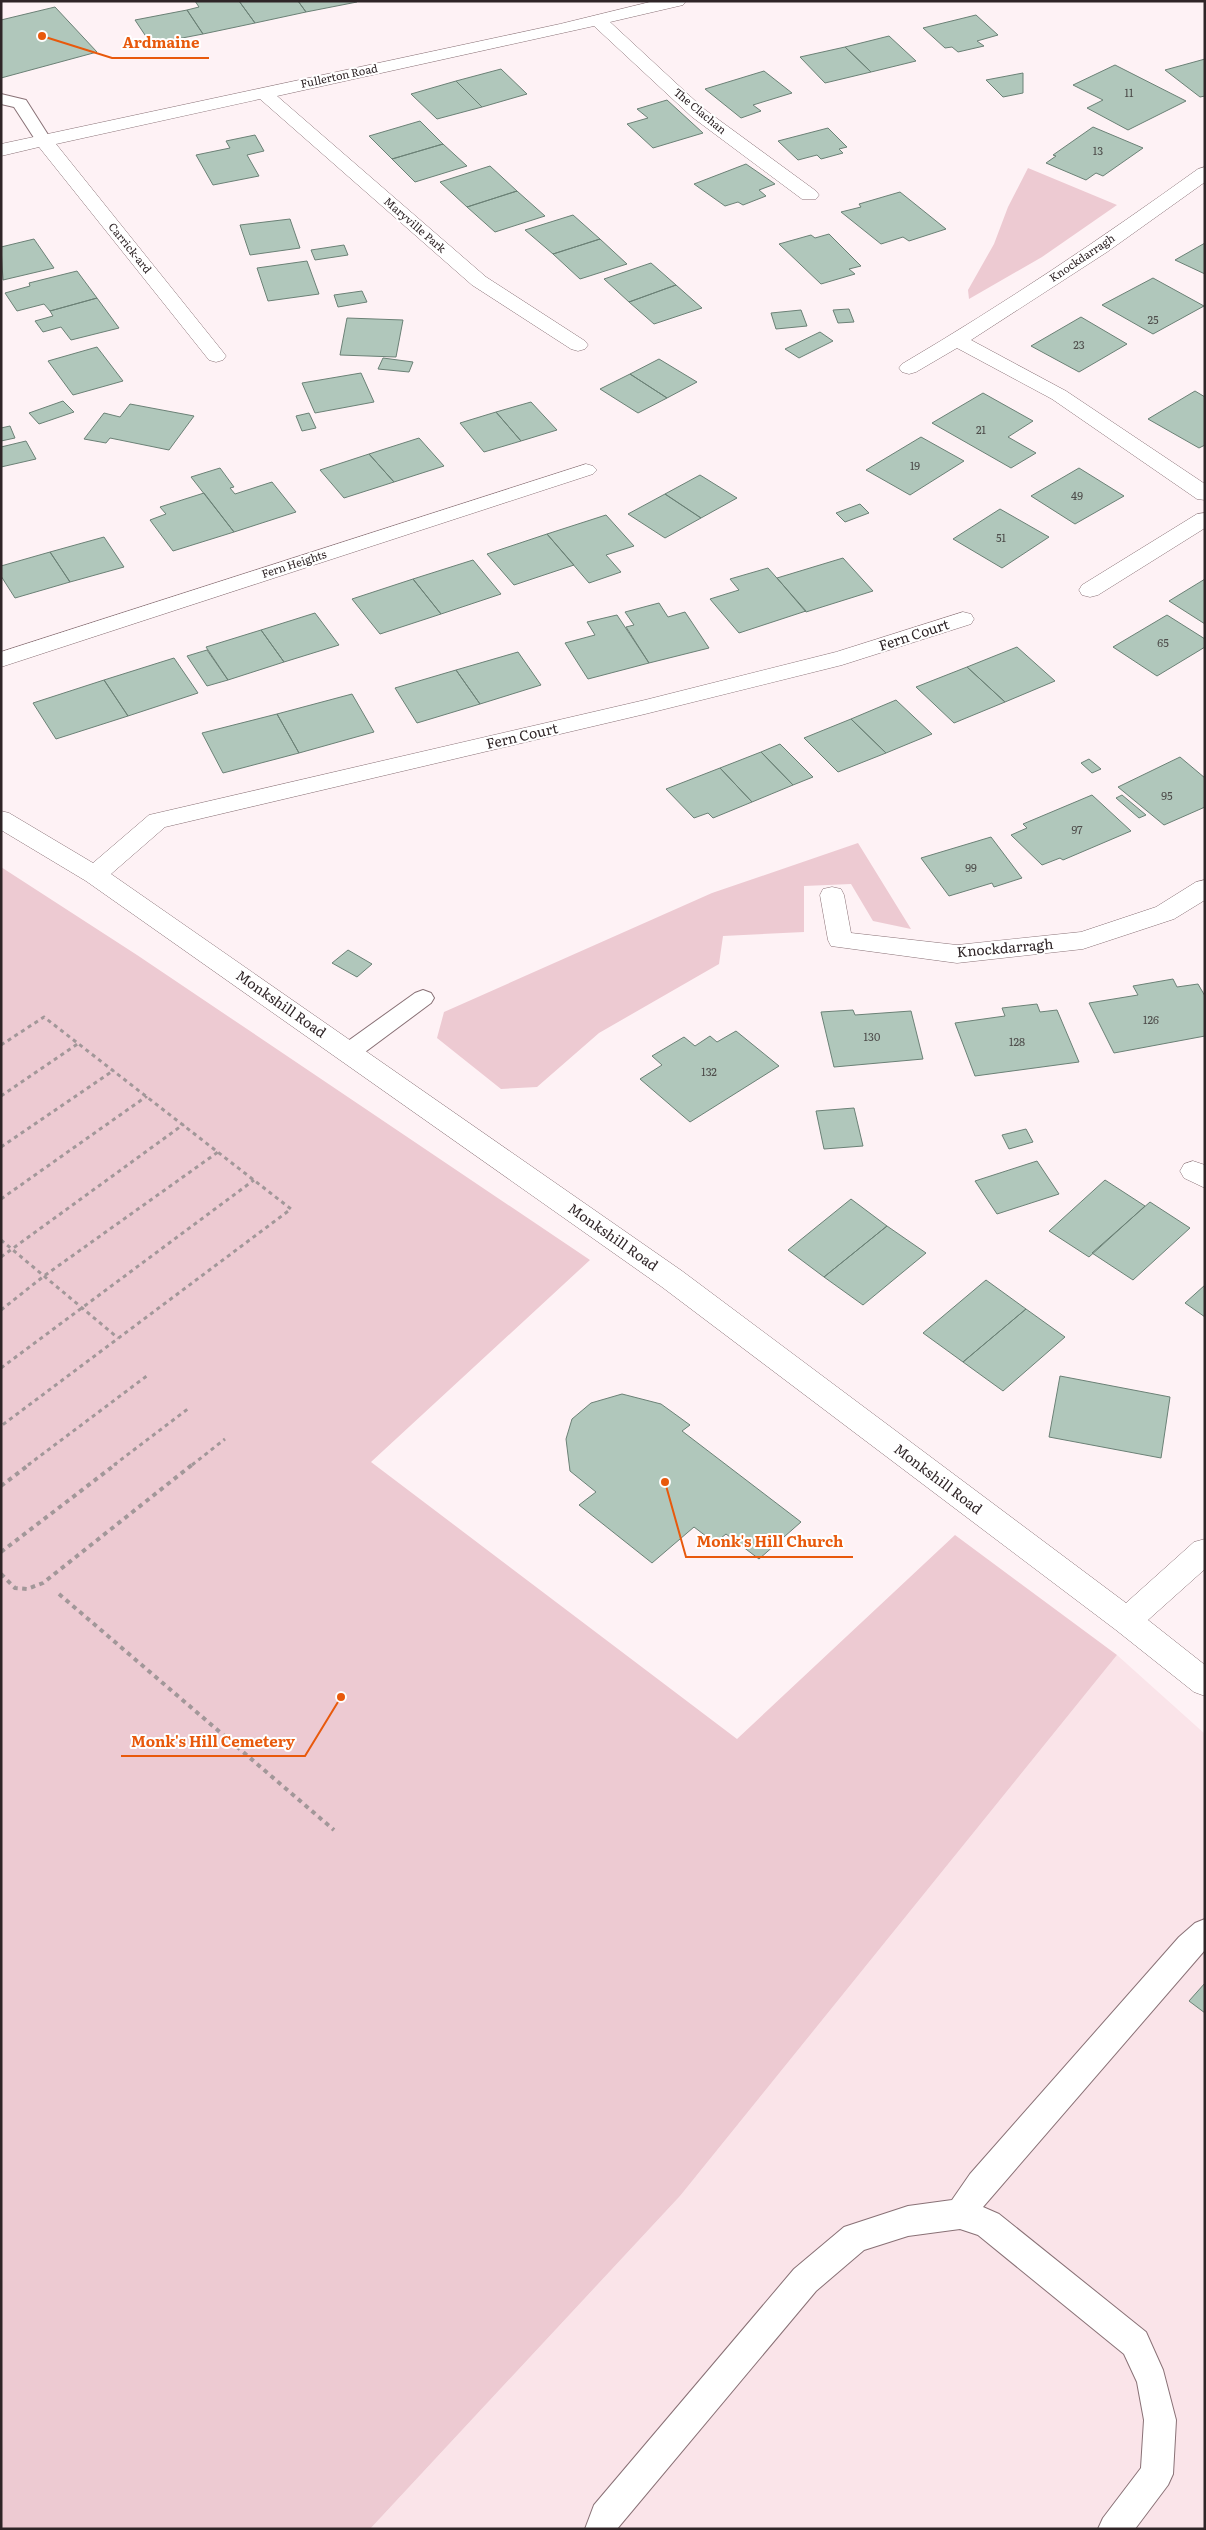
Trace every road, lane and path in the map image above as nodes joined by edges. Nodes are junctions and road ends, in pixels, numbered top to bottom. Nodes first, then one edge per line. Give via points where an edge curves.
1 (677, 1) edge
2 (597, 20) junction
3 (262, 92) junction
4 (1, 99) edge
5 (44, 140) junction
6 (1, 150) edge
7 (1205, 173) edge
8 (809, 195) dead end
9 (957, 340) junction
10 (578, 345) dead end
11 (216, 356) dead end
12 (909, 368) dead end
13 (586, 470) dead end
14 (1205, 494) edge
15 (1205, 519) edge
16 (1090, 590) dead end
17 (963, 619) dead end
18 (1, 660) edge
19 (1, 818) edge
20 (95, 875) junction
21 (1205, 888) edge
22 (832, 895) dead end
23 (423, 998) dead end
24 (79, 1043) junction
25 (1, 1045) edge
26 (349, 1052) junction
27 (114, 1070) junction
28 (1, 1096) edge
29 (147, 1096) junction
30 (184, 1124) junction
31 (1, 1147) edge
32 (218, 1152) junction
33 (254, 1180) junction
34 (1, 1199) edge
35 (1, 1240) edge
36 (10, 1248) junction
37 (1, 1257) edge
38 (44, 1276) junction
39 (82, 1309) junction
40 (1, 1310) edge
41 (118, 1338) junction
42 (1, 1368) edge
43 (148, 1375) dead end
44 (189, 1408) dead end
45 (1, 1426) edge
46 (225, 1439) dead end
47 (1, 1486) edge
48 (1205, 1551) edge
49 (1, 1552) edge
50 (1, 1574) edge
51 (59, 1594) dead end
52 (1127, 1621) junction
53 (1205, 1684) edge
54 (334, 1830) dead end
55 (1205, 1932) edge
56 (960, 2214) junction
57 (601, 2529) edge
58 (1114, 2529) edge

1 - 2 street, Fullerton Road
2 - 3 street, Fullerton Road
2 - 8 street, The Clachan via 698,112
3 - 5 street, Fullerton Road
3 - 10 street, Maryville Park via 479,281
4 - 5 lane via 20,103
5 - 6 street, Fullerton Road
5 - 11 street, Carrick-ard
7 - 9 street, Knockdarragh via 1100,248
9 - 12 street, Knockdarragh
9 - 14 street via 1059,395
13 - 18 street, Fern Heights
15 - 16 street
17 - 20 street, Fern Court via 842,658 157,821
19 - 20 street, Monkshill Road
20 - 26 street, Monkshill Road
21 - 22 street, Knockdarragh via 1165,913 1083,940 956,954 840,940
23 - 26 lane
24 - 25 path via 44,1017
24 - 27 path
24 - 28 path
26 - 52 street, Monkshill Road via 672,1279
27 - 29 path
27 - 31 path
29 - 30 path
29 - 34 path
30 - 32 path
30 - 36 path
32 - 33 path
32 - 38 path
33 - 39 path
33 - 41 path via 291,1209
35 - 36 path
36 - 37 path
36 - 38 path
38 - 39 path
38 - 40 path
39 - 41 path
39 - 42 path
41 - 45 path
43 - 47 path
44 - 49 path
46 - 50 path via 44,1583 15,1588
48 - 52 street
51 - 54 path
52 - 53 street, Monkshill Road
55 - 56 lane via 1189,1946 987,2176
56 - 57 lane via 908,2221 855,2238 805,2280 604,2516
56 - 58 lane via 988,2224 1135,2343 1152,2381 1160,2420 1157,2474

